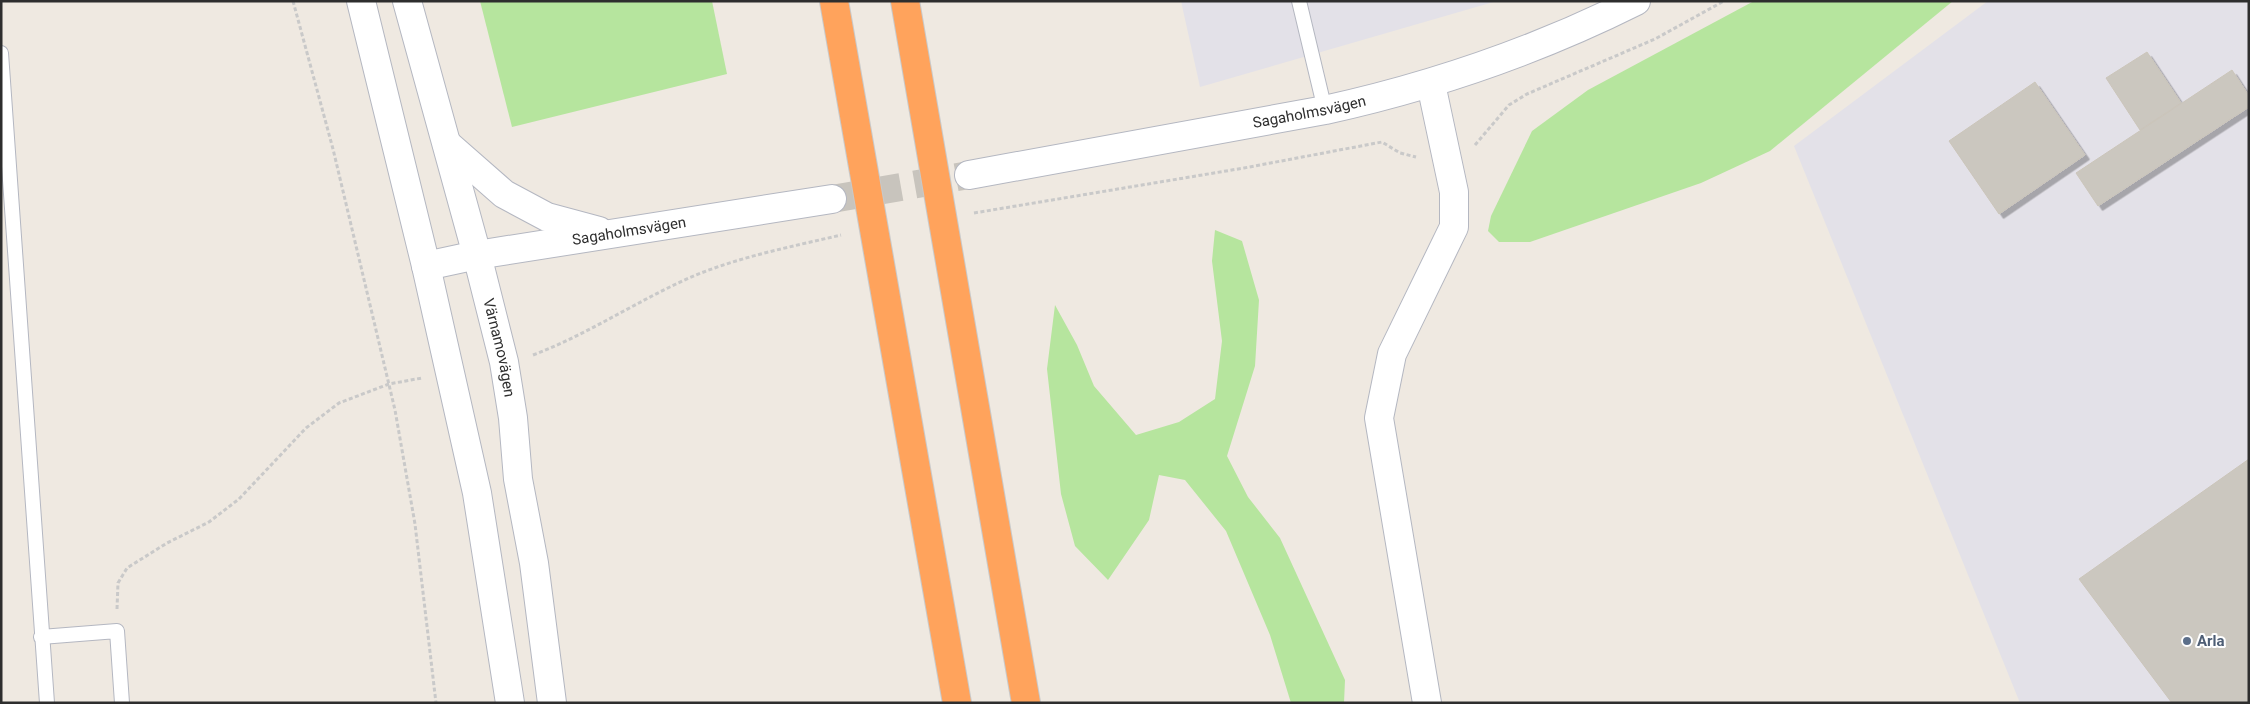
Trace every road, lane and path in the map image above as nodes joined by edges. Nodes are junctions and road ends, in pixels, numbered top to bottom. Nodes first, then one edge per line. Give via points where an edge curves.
1 (293, 1) edge
2 (361, 1) edge
3 (407, 1) edge
4 (834, 1) edge
5 (905, 1) edge
6 (1300, 1) edge
7 (1636, 1) edge
8 (1, 53) edge
9 (1431, 84) junction
10 (1325, 110) junction
11 (447, 144) junction
12 (969, 176) tunnel mouth
13 (832, 199) tunnel mouth
14 (610, 234) junction
15 (841, 235) dead end
16 (477, 255) junction
17 (426, 266) junction
18 (504, 362) junction
19 (450, 373) junction
20 (389, 384) junction
21 (117, 631) junction
22 (41, 637) junction
23 (47, 703) edge
24 (122, 703) edge
25 (436, 703) edge
26 (510, 703) edge
27 (552, 703) edge
28 (957, 703) edge
29 (1026, 703) edge
30 (1427, 703) edge

1 - 20 path via 333,149
2 - 17 street
3 - 11 street, Värnamovägen
4 - 28 highway
5 - 29 highway
6 - 10 lane
7 - 9 street, Sagaholmsvägen via 1518,55
8 - 22 lane
9 - 10 street, Sagaholmsvägen
9 - 30 street via 1454,192 1454,227 1392,354 1379,418
10 - 12 street, Sagaholmsvägen
11 - 14 street via 504,194 547,217
11 - 16 street, Värnamovägen
13 - 14 street, Sagaholmsvägen
14 - 16 street, Sagaholmsvägen
15 - 18 path via 768,252 711,270 677,283 565,342
16 - 17 street, Sagaholmsvägen
16 - 18 street, Värnamovägen
17 - 19 street
18 - 27 street, Värnamovägen
19 - 20 path
19 - 26 street via 480,512
20 - 21 path via 339,403 306,428 239,499 209,522 127,568 118,582
20 - 25 path via 415,524
21 - 22 lane
21 - 24 lane
22 - 23 lane

